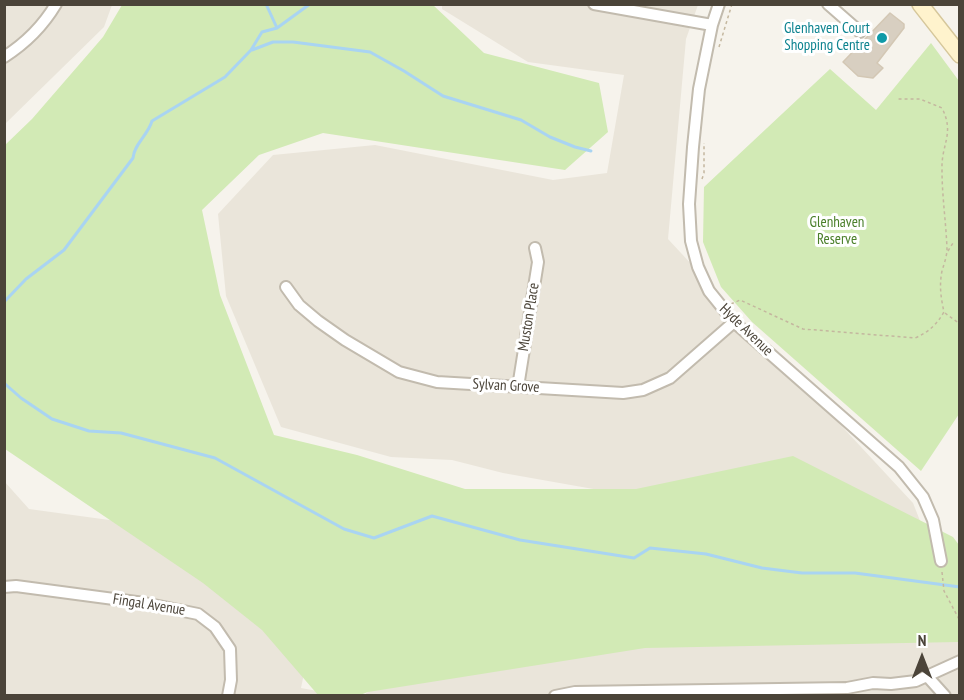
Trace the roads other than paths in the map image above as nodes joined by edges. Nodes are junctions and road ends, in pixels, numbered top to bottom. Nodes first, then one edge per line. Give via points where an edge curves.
1 (56, 4) edge
2 (594, 4) edge
3 (719, 4) edge
4 (828, 4) edge
5 (920, 4) edge
6 (712, 25) junction
7 (860, 32) dead end
8 (960, 55) edge
9 (4, 57) edge
10 (535, 248) dead end
11 (286, 287) dead end
12 (734, 322) junction
13 (518, 387) junction
14 (940, 561) dead end
15 (4, 587) edge
16 (960, 661) edge
17 (927, 676) junction
18 (228, 696) edge
19 (555, 696) edge
20 (945, 696) edge

1 - 9 street via 26,42
2 - 6 street
3 - 6 street, Hyde Avenue
4 - 7 street
5 - 8 main road
6 - 12 street, Hyde Avenue via 699,89 689,204 691,241 709,291
10 - 13 street, Muston Place via 538,262
11 - 13 street, Sylvan Grove via 318,321 399,372 437,382
12 - 13 street, Sylvan Grove via 670,378 643,390 623,393
12 - 14 street, Hyde Avenue via 899,467 923,497 933,520
15 - 18 street, Fingal Avenue via 120,600 198,614 215,627 230,649
16 - 17 street
17 - 19 street via 916,681 835,689 575,692
17 - 20 street

